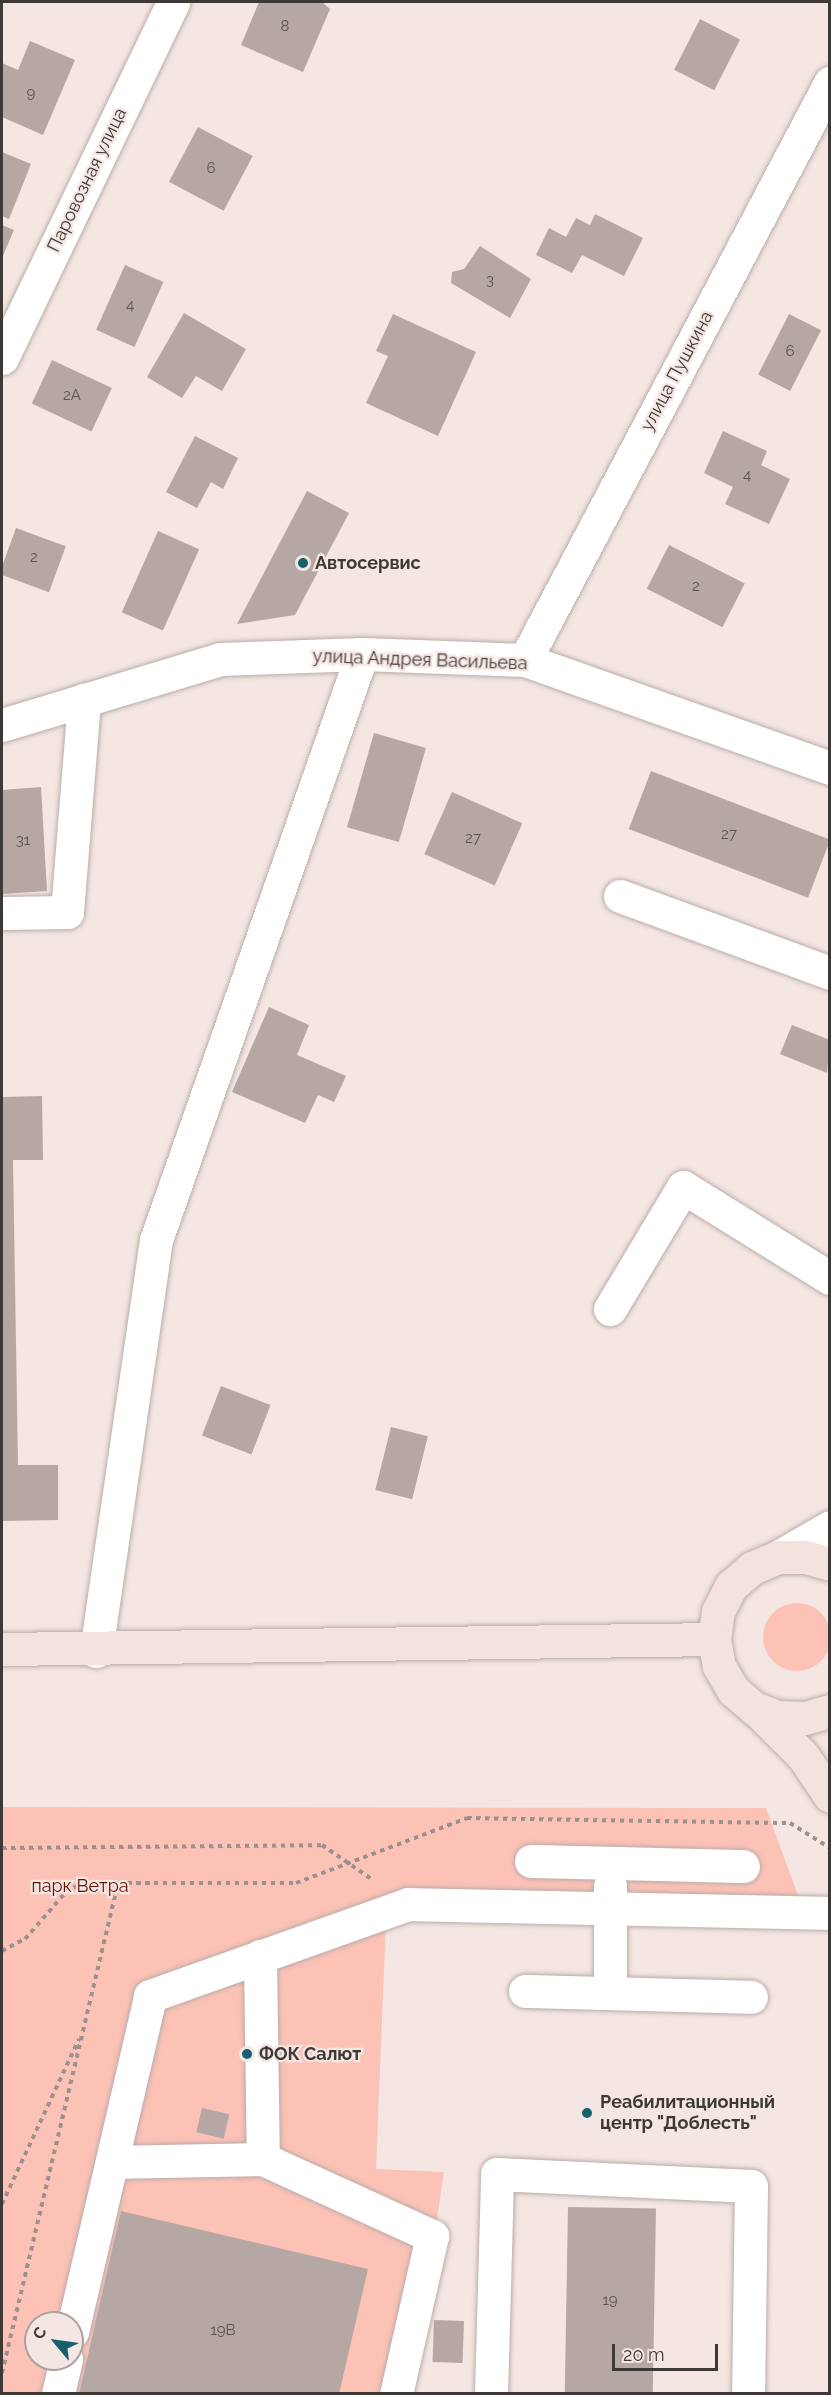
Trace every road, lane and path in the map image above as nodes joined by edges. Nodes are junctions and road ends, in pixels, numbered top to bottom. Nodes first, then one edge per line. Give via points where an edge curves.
1 (173, 2) edge
2 (830, 83) edge
3 (2, 358) edge
4 (362, 654) junction
5 (525, 660) junction
6 (84, 700) junction
7 (2, 725) edge
8 (830, 768) edge
9 (620, 896) dead end
10 (2, 913) edge
11 (830, 973) edge
12 (830, 1278) edge
13 (610, 1309) dead end
14 (830, 1527) edge
15 (778, 1557) junction
16 (830, 1564) edge
17 (714, 1639) junction
18 (2, 1649) edge
19 (96, 1651) junction
20 (754, 1708) junction
21 (830, 1711) edge
22 (830, 1796) edge
23 (2, 1848) edge
24 (830, 1848) edge
25 (531, 1861) dead end
26 (349, 1863) junction
27 (610, 1863) junction
28 (742, 1866) dead end
29 (118, 1883) junction
30 (408, 1904) junction
31 (609, 1908) junction
32 (830, 1913) edge
33 (2, 1951) edge
34 (260, 1956) junction
35 (525, 1991) dead end
36 (610, 1993) junction
37 (751, 1997) dead end
38 (83, 2030) junction
39 (263, 2159) junction
40 (112, 2162) junction
41 (2, 2204) edge
42 (77, 2311) edge
43 (63, 2371) edge
44 (2, 2373) edge
45 (58, 2394) edge
46 (396, 2394) edge
47 (491, 2394) edge
48 (748, 2394) edge

1 - 3 street, Паровозная улица
2 - 5 street, улица Пушкина
4 - 5 street, улица Андрея Васильева
4 - 6 street, улица Андрея Васильева via 220,659
4 - 19 street via 156,1240
5 - 8 street, улица Андрея Васильева
6 - 7 street, улица Андрея Васильева
6 - 10 street via 67,912
9 - 11 street
12 - 13 street via 683,1187
14 - 15 street
15 - 16 main road via 805,1557
15 - 17 main road via 752,1568 731,1586 718,1611
17 - 19 main road
17 - 20 main road via 719,1666 733,1690
18 - 19 main road
20 - 21 main road via 787,1717
20 - 22 main road via 803,1756
23 - 26 path via 322,1845
24 - 26 path via 790,1823 467,1818
25 - 27 street
26 - 29 path via 296,1883
26 - 30 path
27 - 28 street
27 - 31 street
29 - 33 path via 82,1883 66,1892 25,1939
29 - 38 path
30 - 31 street
30 - 34 street
31 - 32 street
31 - 36 street
34 - 39 street
34 - 40 street via 150,1996
35 - 36 street
36 - 37 street
38 - 41 path
38 - 44 path
39 - 40 street
39 - 46 street via 432,2236
40 - 42 street
43 - 45 street
47 - 48 street via 497,2174 751,2186

